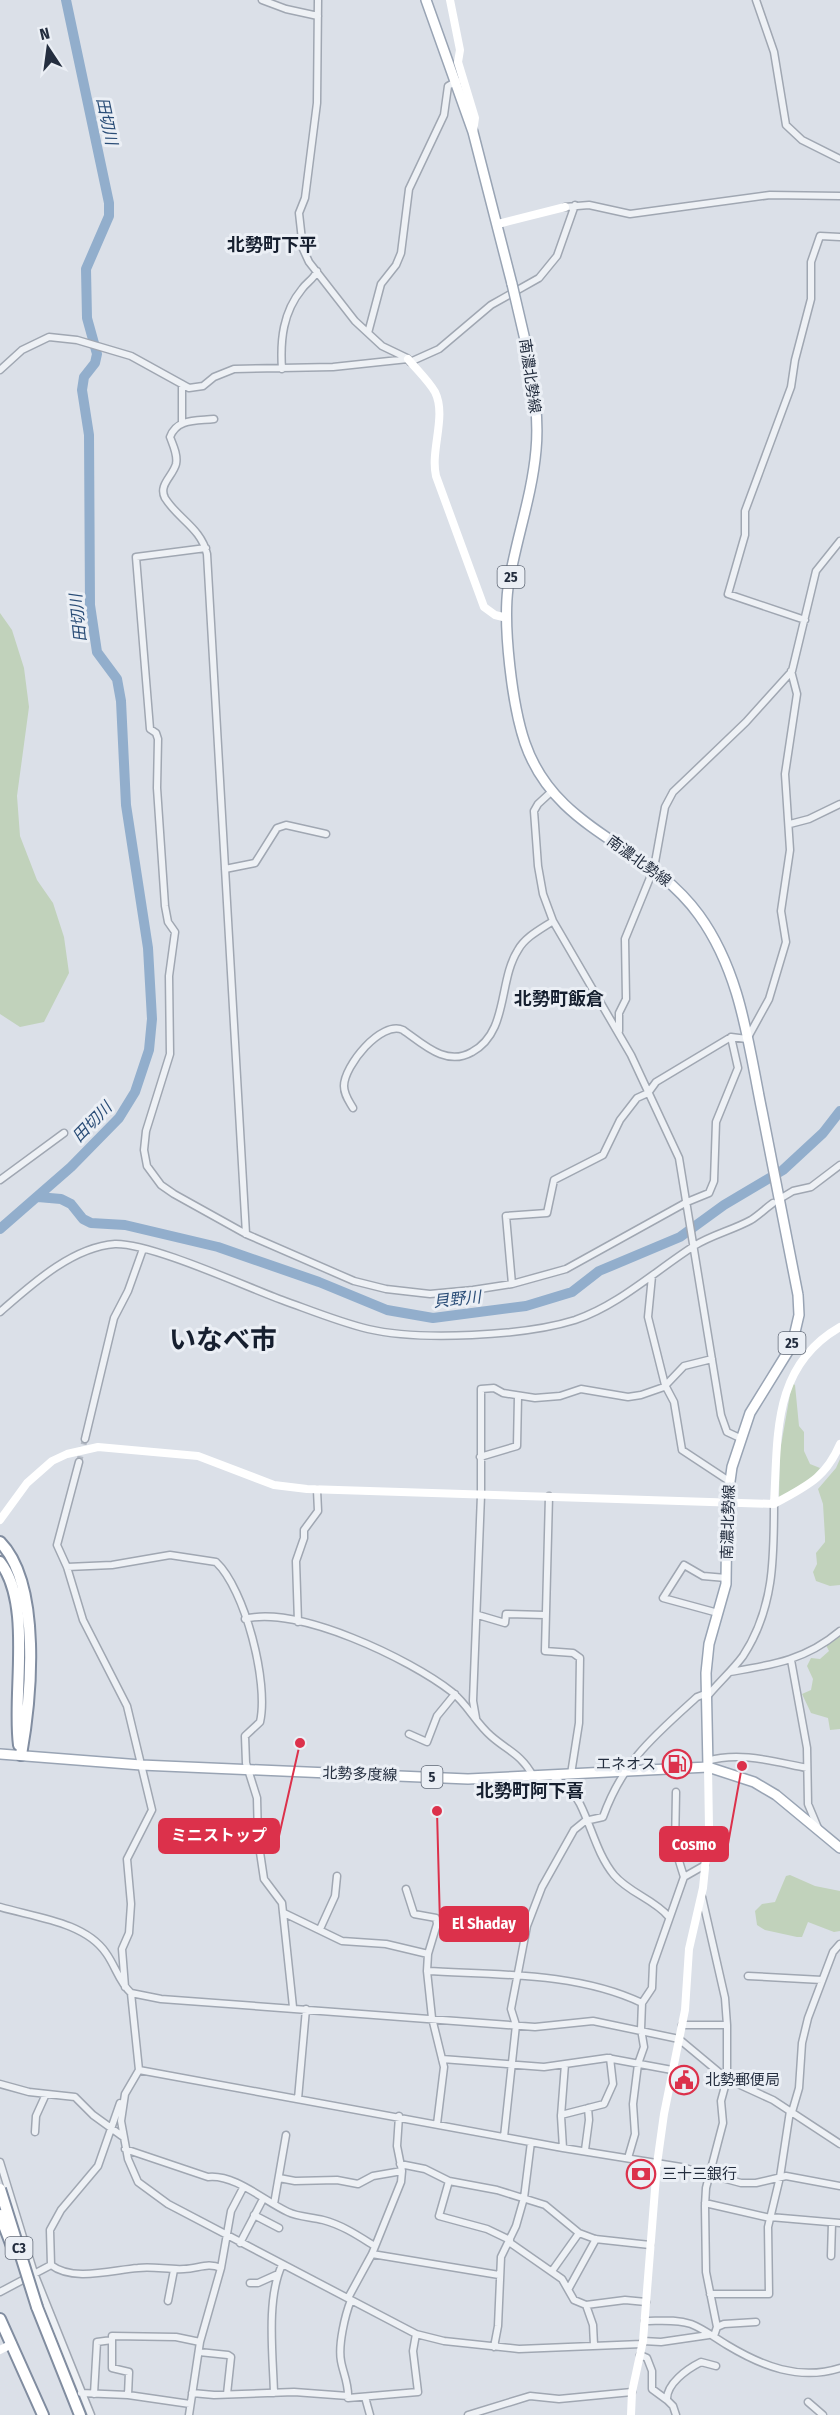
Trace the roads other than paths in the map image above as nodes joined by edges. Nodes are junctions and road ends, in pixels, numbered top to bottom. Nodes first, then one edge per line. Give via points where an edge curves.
1 (262, 0) edge
2 (318, 0) edge
3 (426, 0) edge
4 (450, 0) edge
5 (756, 0) edge
6 (318, 16) junction
7 (456, 81) junction
8 (474, 132) junction
9 (840, 159) edge
10 (840, 196) edge
11 (575, 205) junction
12 (565, 207) joint
13 (498, 224) junction
14 (840, 237) edge
15 (317, 271) junction
16 (368, 333) junction
17 (409, 360) junction
18 (282, 369) junction
19 (0, 370) edge
20 (182, 384) junction
21 (214, 419) dead end
22 (182, 423) junction
23 (840, 542) edge
24 (206, 548) junction
25 (507, 618) junction
26 (805, 620) junction
27 (791, 671) junction
28 (551, 792) junction
29 (840, 804) edge
30 (790, 824) junction
31 (326, 834) dead end
32 (654, 868) junction
33 (225, 869) junction
34 (554, 921) junction
35 (619, 1033) junction
36 (731, 1037) junction
37 (747, 1039) junction
38 (648, 1094) junction
39 (353, 1108) dead end
40 (64, 1133) dead end
41 (840, 1166) edge
42 (0, 1180) edge
43 (781, 1195) junction
44 (687, 1202) junction
45 (773, 1203) dead end
46 (246, 1234) junction
47 (695, 1245) junction
48 (142, 1249) junction
49 (652, 1276) junction
50 (512, 1284) junction
51 (0, 1312) edge
52 (840, 1327) edge
53 (712, 1359) junction
54 (665, 1385) junction
55 (518, 1396) junction
56 (740, 1438) junction
57 (85, 1439) tunnel mouth
58 (840, 1444) edge
59 (480, 1457) junction
60 (79, 1462) tunnel mouth
61 (729, 1481) junction
62 (317, 1490) junction
63 (481, 1495) junction
64 (549, 1496) junction
65 (727, 1503) junction
66 (774, 1504) junction
67 (0, 1520) edge
68 (0, 1542) edge
69 (0, 1562) edge
70 (67, 1567) junction
71 (726, 1578) junction
72 (718, 1613) junction
73 (478, 1615) junction
74 (545, 1615) junction
75 (245, 1619) junction
76 (298, 1623) junction
77 (840, 1631) edge
78 (791, 1660) junction
79 (730, 1672) junction
80 (455, 1694) junction
81 (705, 1696) junction
82 (476, 1718) junction
83 (409, 1734) dead end
84 (0, 1754) edge
85 (21, 1755) junction
86 (708, 1764) junction
87 (141, 1765) junction
88 (807, 1768) junction
89 (250, 1770) junction
90 (626, 1771) junction
91 (571, 1774) junction
92 (551, 1775) junction
93 (533, 1776) junction
94 (676, 1792) dead end
95 (585, 1821) junction
96 (819, 1831) junction
97 (840, 1848) edge
98 (705, 1865) junction
99 (337, 1876) dead end
100 (684, 1876) junction
101 (406, 1889) dead end
102 (701, 1894) junction
103 (0, 1907) edge
104 (284, 1913) junction
105 (669, 1917) junction
106 (320, 1929) junction
107 (840, 1944) edge
108 (428, 1954) junction
109 (427, 1971) junction
110 (748, 1976) dead end
111 (519, 1977) junction
112 (822, 1980) junction
113 (125, 1988) junction
114 (131, 1993) junction
115 (642, 2003) junction
116 (293, 2007) junction
117 (306, 2009) junction
118 (432, 2018) junction
119 (516, 2025) junction
120 (682, 2025) junction
121 (727, 2025) junction
122 (641, 2029) junction
123 (679, 2039) junction
124 (610, 2058) junction
125 (442, 2059) junction
126 (512, 2064) junction
127 (565, 2064) junction
128 (638, 2064) junction
129 (139, 2070) junction
130 (672, 2070) junction
131 (727, 2079) junction
132 (0, 2084) edge
133 (46, 2094) junction
134 (124, 2094) junction
135 (298, 2099) junction
136 (588, 2108) junction
137 (791, 2111) junction
138 (561, 2115) junction
139 (399, 2116) junction
140 (437, 2124) junction
141 (110, 2127) junction
142 (34, 2132) dead end
143 (286, 2134) dead end
144 (122, 2136) junction
145 (504, 2137) junction
146 (531, 2142) junction
147 (840, 2144) edge
148 (563, 2148) junction
149 (126, 2149) junction
150 (585, 2150) junction
151 (628, 2158) junction
152 (0, 2162) edge
153 (657, 2164) junction
154 (401, 2167) junction
155 (709, 2176) junction
156 (279, 2178) junction
157 (780, 2178) junction
158 (449, 2181) junction
159 (840, 2186) edge
160 (243, 2188) junction
161 (0, 2189) edge
162 (524, 2198) junction
163 (262, 2199) junction
164 (705, 2203) junction
165 (274, 2204) junction
166 (0, 2215) edge
167 (254, 2215) junction
168 (770, 2218) junction
169 (832, 2223) junction
170 (840, 2223) edge
171 (279, 2229) dead end
172 (579, 2233) junction
173 (227, 2236) junction
174 (596, 2239) junction
175 (509, 2241) junction
176 (240, 2243) junction
177 (373, 2245) junction
178 (650, 2245) junction
179 (372, 2254) junction
180 (831, 2256) dead end
181 (51, 2265) junction
182 (282, 2265) junction
183 (220, 2268) junction
184 (174, 2270) junction
185 (552, 2271) junction
186 (34, 2273) junction
187 (278, 2274) junction
188 (499, 2275) junction
189 (250, 2283) dead end
190 (569, 2288) junction
191 (0, 2292) edge
192 (710, 2294) junction
193 (350, 2299) junction
194 (168, 2301) dead end
195 (646, 2302) junction
196 (586, 2306) junction
197 (37, 2307) junction
198 (0, 2319) edge
199 (645, 2321) junction
200 (756, 2322) dead end
201 (717, 2327) junction
202 (416, 2334) junction
203 (713, 2335) junction
204 (112, 2340) junction
205 (200, 2342) junction
206 (643, 2342) junction
207 (12, 2344) junction
208 (594, 2345) junction
209 (494, 2347) junction
210 (0, 2350) edge
211 (199, 2352) junction
212 (640, 2355) junction
213 (716, 2366) dead end
214 (840, 2368) edge
215 (192, 2392) junction
216 (632, 2392) junction
217 (81, 2393) junction
218 (274, 2393) junction
219 (94, 2394) junction
220 (227, 2394) junction
221 (128, 2396) junction
222 (348, 2396) junction
223 (365, 2397) junction
224 (667, 2400) junction
225 (808, 2402) dead end
226 (190, 2404) junction
227 (43, 2415) edge
228 (80, 2415) edge
229 (91, 2415) edge
230 (189, 2415) edge
231 (370, 2415) edge
232 (468, 2415) edge
233 (631, 2415) edge
234 (676, 2415) edge
235 (823, 2415) edge

1 - 6 street
2 - 6 street
3 - 7 main road, 南濃北勢線 / 25
4 - 8 street via 460,50 458,62 475,118
5 - 9 street via 774,52 786,125 802,140
6 - 15 street via 317,103 299,228 303,249
7 - 8 main road, 南濃北勢線 / 25
7 - 16 street via 448,86 444,115 409,189 401,253 381,284
8 - 13 main road, 南濃北勢線 / 25
10 - 11 street via 770,195 630,214
11 - 12 street
11 - 17 street via 557,255 539,278 491,305 439,349
12 - 13 street
13 - 25 main road, 南濃北勢線 / 25, bridge via 537,403 536,450 508,589
14 - 26 street via 820,236 814,248 811,299 791,387 745,511 745,535 728,594
15 - 16 street via 354,321
15 - 18 street via 302,289 284,326
16 - 17 street via 382,346
17 - 18 street
17 - 25 street via 437,398 436,476 484,607
18 - 20 street via 234,369 197,388
19 - 20 street via 22,350 50,337 77,340 131,356
20 - 22 street
21 - 22 street
22 - 24 street via 173,428 170,436 176,464 163,487 164,497 202,537
23 - 26 street via 816,571
24 - 33 street
24 - 46 street via 136,557 150,729 158,739 157,789 165,906 175,932 169,976 170,1054 146,1131 144,1150 147,1166 161,1185
25 - 28 main road, 南濃北勢線 / 25 via 519,722 532,763
26 - 27 street
27 - 30 street via 797,694 785,774
27 - 32 street via 746,722 673,792 665,807
28 - 32 main road, 南濃北勢線 / 25 via 571,813
28 - 34 street via 538,804 534,823 543,894
29 - 30 street
30 - 37 street via 781,904 786,942 769,999
31 - 33 street via 286,825 277,828 255,862
32 - 35 street via 626,939 626,999 619,1013
32 - 37 main road, 南濃北勢線 / 25 via 688,901 720,947 739,997
33 - 46 street
34 - 35 street
34 - 39 street via 518,948 494,1029 481,1048 453,1058 444,1057 397,1027 387,1029 353,1060 346,1074 344,1087
35 - 38 street
36 - 37 street
36 - 38 street via 656,1082
36 - 44 street via 738,1068 716,1122 713,1188
37 - 43 main road, 南濃北勢線 / 25
38 - 44 street via 679,1158
38 - 50 street via 637,1098 620,1120 603,1155 554,1180 547,1213 506,1216
40 - 42 street
41 - 43 street via 811,1186
43 - 56 main road, 南濃北勢線 / 25 via 798,1295 797,1325 788,1354 757,1401
44 - 47 street
44 - 50 street via 566,1269
45 - 47 street via 752,1219
46 - 50 street via 354,1281 386,1290 430,1294
47 - 49 street
47 - 53 street
48 - 49 street via 347,1323 389,1332 466,1334 551,1325 589,1314
48 - 51 street via 114,1244 92,1248 44,1276
48 - 57 street via 114,1318
49 - 54 street via 648,1317
52 - 66 street via 812,1347 792,1374 780,1424
53 - 54 street via 684,1366
53 - 56 street via 725,1429
54 - 55 street via 628,1397 581,1389 547,1398
54 - 61 street via 674,1402 681,1450
55 - 59 street via 517,1446
55 - 59 street via 494,1388 481,1389
56 - 61 main road, 南濃北勢線 / 25
58 - 66 street via 818,1479
59 - 63 street
60 - 70 street via 57,1545
61 - 65 main road, 南濃北勢線 / 25
62 - 63 street
62 - 67 street via 274,1485 198,1456 98,1447 52,1461 27,1483
62 - 76 street via 318,1511 304,1530 296,1561
63 - 64 street
63 - 73 street
64 - 65 street
64 - 74 street
65 - 66 street
65 - 71 main road, 南濃北勢線 / 25
66 - 79 street via 774,1572 770,1593 750,1644
68 - 85 highway via 20,1571 27,1602 29,1671
69 - 85 highway via 10,1580 16,1608 17,1732
70 - 75 street via 170,1556 216,1562 229,1578
70 - 87 street via 83,1620 127,1707
71 - 72 main road, 南濃北勢線 / 25
71 - 72 street via 703,1576 684,1565 663,1598
72 - 81 main road, 南濃北勢線 / 25 via 709,1644
73 - 74 street via 505,1623 506,1614
73 - 82 street via 473,1701
74 - 91 street via 545,1651 573,1653 580,1658 579,1724
75 - 76 street via 269,1616
75 - 89 street via 257,1652 262,1714 257,1727 244,1736
76 - 80 street via 318,1624 363,1642
77 - 78 street
78 - 79 street
78 - 88 street via 802,1713
79 - 81 street
80 - 82 street
80 - 83 street via 437,1716 427,1742
81 - 86 main road, 南濃北勢線 / 25
81 - 90 street via 697,1697 644,1745
82 - 93 street via 490,1736 525,1761
84 - 85 main road, 北勢多度線 / 5
85 - 87 main road, 北勢多度線 / 5
86 - 88 street via 718,1757 741,1757
86 - 90 main road, 北勢多度線 / 5
86 - 96 main road, 北勢多度線 / 5 via 754,1782
86 - 98 street via 710,1809
87 - 89 main road, 北勢多度線 / 5
87 - 113 street via 152,1810 127,1859 131,1904 129,1933 122,1949
88 - 96 street via 808,1803
89 - 93 main road, 北勢多度線 / 5 via 468,1779
89 - 104 street via 257,1798 264,1879 277,1892
90 - 91 main road, 北勢多度線 / 5
90 - 95 street via 614,1788 603,1817
91 - 92 main road, 北勢多度線 / 5
92 - 93 main road, 北勢多度線 / 5
92 - 95 street via 580,1804
94 - 100 street via 675,1848
95 - 105 street via 615,1875
95 - 111 street via 574,1830 542,1887 527,1926
96 - 97 main road, 北勢多度線 / 5
98 - 100 street
98 - 102 street
99 - 106 street via 335,1896
100 - 105 street
101 - 108 street via 414,1914 436,1918
102 - 120 street via 689,1949
102 - 121 street via 725,1998
103 - 113 street via 75,1929 96,1942
104 - 106 street
104 - 116 street
105 - 115 street via 654,1965 652,1988
106 - 108 street via 342,1941 386,1944
107 - 112 street
108 - 109 street
109 - 111 street
109 - 118 street
110 - 112 street
111 - 115 street via 618,1991
111 - 119 street via 511,2009
112 - 137 street via 802,2043 799,2088
113 - 114 street
114 - 116 street via 161,1999
114 - 129 street
115 - 122 street
116 - 117 street
117 - 118 street
117 - 135 street
118 - 119 street
118 - 125 street
119 - 122 street via 593,2021
119 - 126 street
120 - 121 street
120 - 123 street
121 - 131 street
122 - 123 street
122 - 128 street via 644,2048
123 - 130 street
123 - 131 street
124 - 127 street
124 - 128 street
124 - 136 street via 613,2084 604,2104
125 - 126 street
125 - 140 street
126 - 127 street
126 - 145 street
127 - 138 street
128 - 130 street
128 - 151 street via 633,2104 635,2134
129 - 134 street
129 - 135 street
130 - 153 street
131 - 137 street
131 - 155 street via 721,2101 723,2123
132 - 133 street
133 - 141 street via 75,2097
133 - 142 street
134 - 141 street
134 - 144 street
135 - 139 street
136 - 138 street
136 - 150 street
137 - 147 street
137 - 157 street
138 - 148 street
139 - 140 street
139 - 154 street via 397,2146
140 - 145 street
141 - 144 street
141 - 181 street via 98,2166 61,2210 50,2230
143 - 156 street
144 - 149 street
145 - 146 street
146 - 148 street
146 - 162 street
148 - 150 street
149 - 160 street
149 - 173 street via 132,2171 148,2191
150 - 151 street
151 - 153 street
152 - 186 street
153 - 155 street
153 - 178 street
154 - 156 street via 358,2184
154 - 158 street via 424,2169
154 - 177 street via 400,2182
155 - 157 street via 753,2184
155 - 164 street
156 - 165 street
157 - 159 street
157 - 168 street
158 - 162 street
158 - 175 street via 439,2216 487,2229
160 - 163 street
160 - 173 street via 234,2200
161 - 197 highway, C3, bridge
162 - 172 street via 544,2205
162 - 175 street
163 - 165 street
163 - 167 street
164 - 168 street
164 - 192 street
165 - 177 street via 290,2213 349,2230
166 - 197 highway, C3, bridge
167 - 171 street
167 - 176 street
168 - 169 street
168 - 192 street via 769,2294
169 - 170 street
169 - 180 street
172 - 174 street
172 - 185 street
173 - 176 street
173 - 183 street
174 - 178 street
174 - 190 street
175 - 185 street
175 - 188 street via 501,2257
176 - 182 street
177 - 179 street
178 - 195 street
179 - 188 street
179 - 193 street
181 - 184 street via 60,2272 77,2273 137,2268
181 - 186 street
182 - 187 street
182 - 193 street
183 - 184 street via 204,2265
183 - 205 street
184 - 194 street
185 - 190 street
186 - 191 street
186 - 217 street
187 - 189 street
187 - 218 street via 272,2341
188 - 209 street
190 - 196 street via 574,2300
192 - 201 street
193 - 202 street
193 - 222 street via 340,2356
195 - 196 street via 625,2300
195 - 199 street
196 - 208 street via 593,2325
197 - 228 highway, C3
198 - 207 highway
199 - 203 street via 682,2322
199 - 206 street
200 - 201 street
201 - 203 street
202 - 209 street
202 - 223 street via 413,2351 418,2392
203 - 206 street
203 - 214 street via 771,2367 818,2374
204 - 205 street via 112,2336 162,2337
204 - 219 street via 97,2342
204 - 221 street via 112,2368 129,2372
205 - 211 street
206 - 208 street
206 - 212 street
207 - 210 street
207 - 227 highway
208 - 209 street
211 - 215 street
211 - 220 street via 231,2358
212 - 216 street
212 - 224 street via 647,2358 652,2371 652,2389
213 - 224 street via 701,2362 690,2368 671,2388
215 - 220 street
215 - 226 street
216 - 232 street via 559,2399 530,2396
216 - 233 street
217 - 219 street
217 - 229 street
218 - 220 street
218 - 222 street
219 - 221 street
221 - 226 street
222 - 223 street
223 - 231 street
224 - 234 street
225 - 235 street
226 - 230 street

